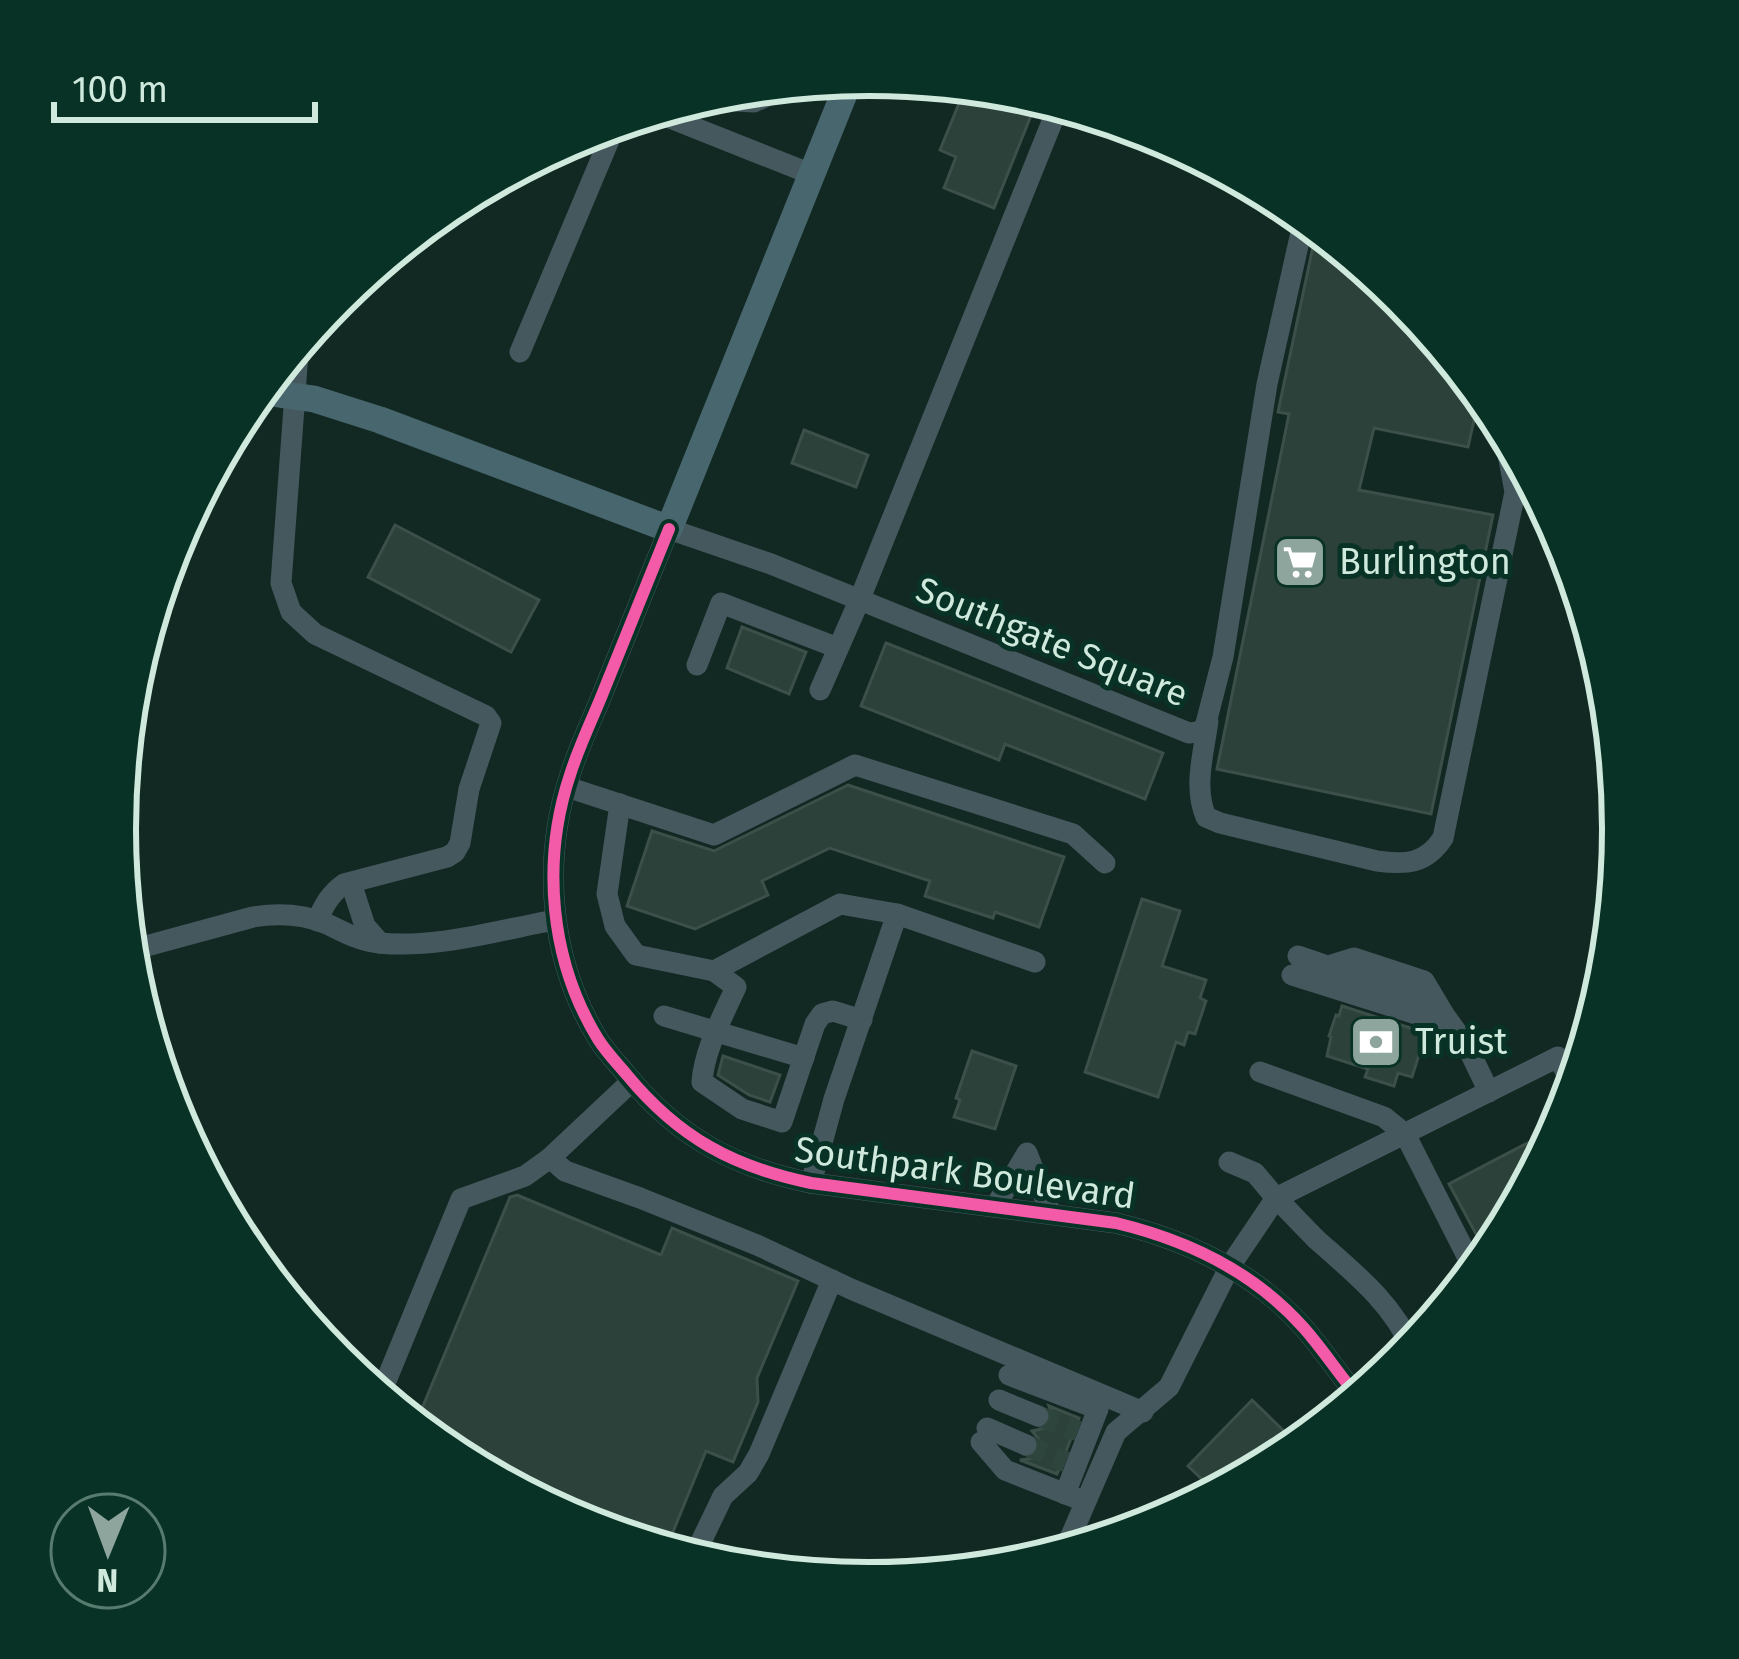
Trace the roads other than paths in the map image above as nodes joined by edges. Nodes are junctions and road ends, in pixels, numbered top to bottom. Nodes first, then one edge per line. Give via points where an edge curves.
1 (843, 97) edge
2 (1053, 120) edge
3 (678, 122) edge
4 (607, 145) edge
5 (812, 174) junction
6 (1300, 237) edge
7 (520, 352) dead end
8 (284, 394) edge
9 (1511, 475) edge
10 (669, 529) junction
11 (859, 601) junction
12 (838, 648) junction
13 (697, 665) dead end
14 (820, 690) dead end
15 (1208, 721) junction
16 (567, 787) junction
17 (620, 805) junction
18 (1105, 863) dead end
19 (351, 883) junction
20 (897, 914) junction
21 (555, 920) junction
22 (317, 921) junction
23 (380, 943) junction
24 (146, 947) edge
25 (1035, 962) dead end
26 (714, 971) junction
27 (1325, 975) junction
28 (664, 1016) dead end
29 (862, 1020) junction
30 (1451, 1026) junction
31 (716, 1032) junction
32 (804, 1058) junction
33 (1563, 1067) edge
34 (1260, 1072) dead end
35 (632, 1081) junction
36 (1489, 1092) junction
37 (1405, 1134) junction
38 (550, 1158) junction
39 (1229, 1162) dead end
40 (812, 1183) junction
41 (1276, 1198) junction
42 (995, 1207) junction
43 (1051, 1214) junction
44 (1466, 1255) edge
45 (1230, 1266) junction
46 (832, 1280) junction
47 (1405, 1330) edge
48 (1010, 1375) dead end
49 (386, 1381) edge
50 (1347, 1386) edge
51 (999, 1400) dead end
52 (1143, 1412) junction
53 (1038, 1416) tunnel mouth
54 (1026, 1445) tunnel mouth
55 (1075, 1498) junction
56 (1069, 1535) edge
57 (700, 1543) edge

1 - 5 main road, Southpark Boulevard
2 - 11 street
3 - 5 street
4 - 7 street
5 - 10 main road, Southpark Boulevard
6 - 15 street, Southgate Square
8 - 10 main road via 380,421
8 - 19 street via 280,583 291,612 315,634 491,723 455,852
9 - 15 street via 1514,492 1434,853 1418,862 1377,861 1206,817 1199,788
10 - 11 street, Southgate Square
10 - 16 street, Southpark Boulevard
11 - 12 street
11 - 15 street, Southgate Square via 1189,733
12 - 13 street via 721,603
12 - 14 street
16 - 17 street
16 - 21 street, Southpark Boulevard via 554,850
17 - 18 street via 714,836 855,765 1073,834
17 - 26 street via 607,894 615,926 636,955
19 - 22 street via 334,892
19 - 23 street via 364,926
20 - 25 street
20 - 26 street via 840,904
20 - 29 street
21 - 23 street
21 - 35 street, Southpark Boulevard via 582,1010
22 - 23 street
22 - 24 street via 253,916
26 - 31 street via 736,987
27 - 30 street via 1331,994
27 - 30 street via 1354,958 1424,981
27 - 30 street via 1295,966
28 - 31 street
29 - 32 street via 821,1014
29 - 40 street
30 - 36 street
31 - 32 street
31 - 32 street via 702,1082 742,1109 782,1122
33 - 36 street via 1558,1057
34 - 37 street via 1384,1117
35 - 38 street
35 - 40 street, Southpark Boulevard via 722,1154
36 - 37 street
37 - 41 street
37 - 44 street
38 - 46 street via 566,1172
38 - 49 street via 461,1199
39 - 41 street via 1255,1173
40 - 42 street, Southpark Boulevard
41 - 45 street
41 - 47 street via 1360,1275
42 - 43 street, Southpark Boulevard
42 - 43 street via 1027,1153
43 - 45 street, Southpark Boulevard via 1160,1233
45 - 50 street, Southpark Boulevard via 1302,1325
45 - 52 street via 1169,1387
46 - 52 street
46 - 57 street via 759,1454 723,1496
48 - 55 street via 1098,1409 1071,1464
51 - 53 street
52 - 55 street via 1115,1432
54 - 55 street via 984,1435 1005,1471
55 - 56 street

